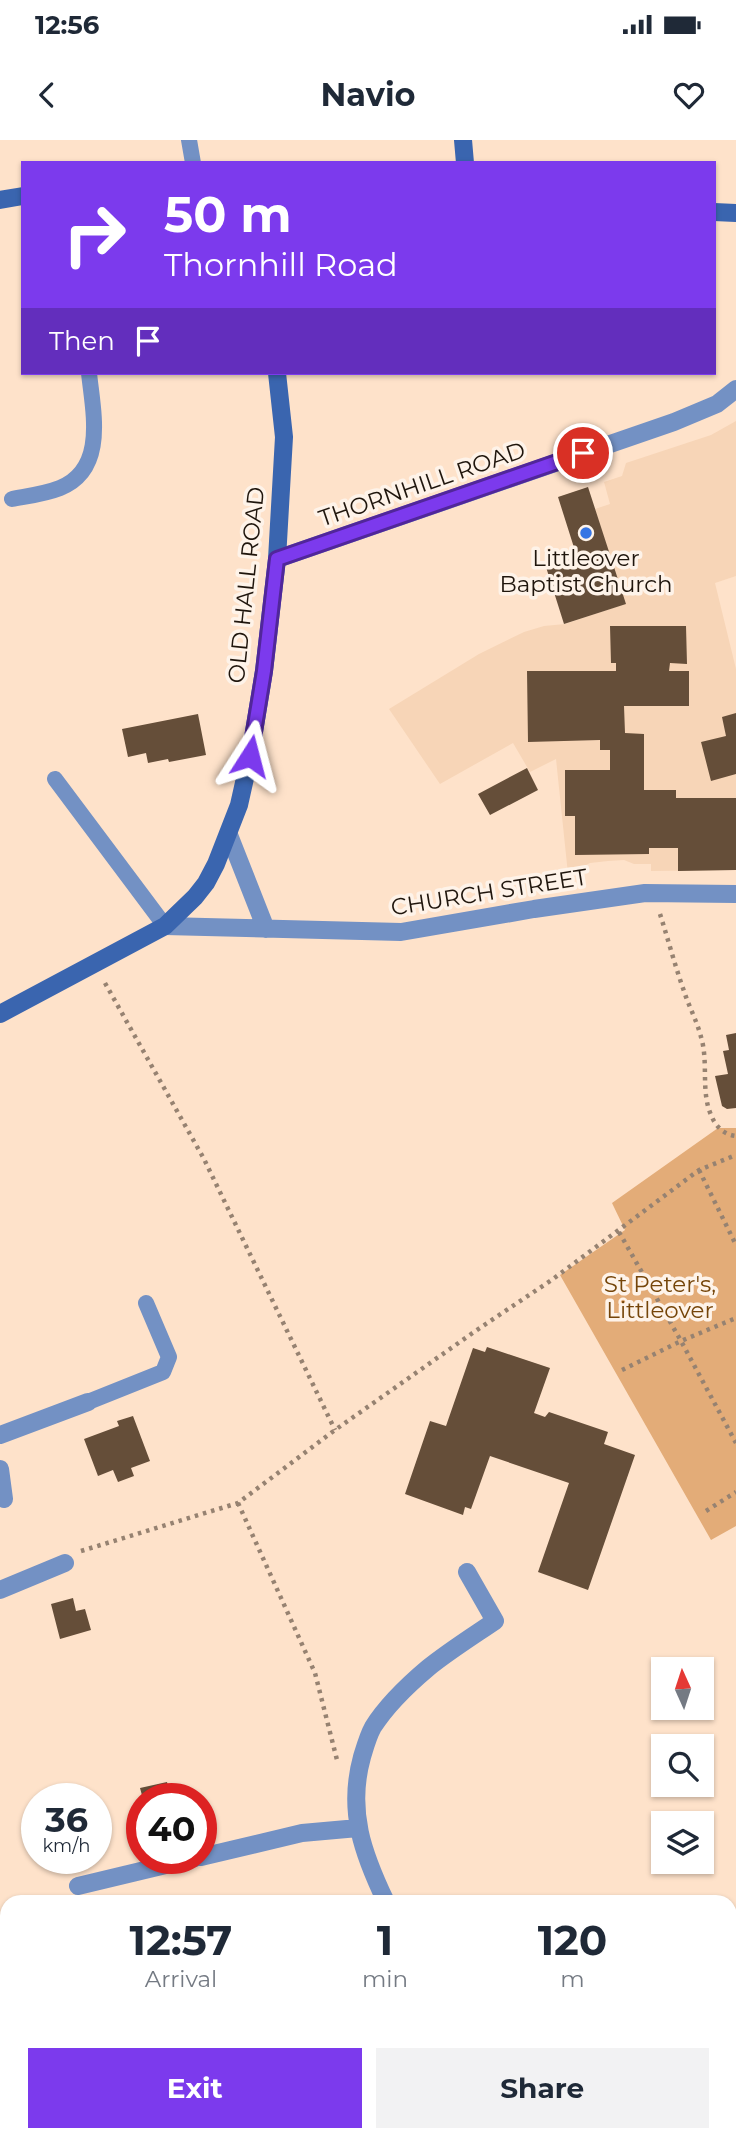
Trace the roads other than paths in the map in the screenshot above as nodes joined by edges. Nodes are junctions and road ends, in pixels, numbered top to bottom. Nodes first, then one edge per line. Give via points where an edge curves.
1 (189, 140) edge
2 (463, 140) edge
3 (193, 161) edge
4 (465, 161) edge
5 (21, 196) edge
6 (0, 200) edge
7 (716, 212) edge
8 (736, 213) edge
9 (89, 375) edge
10 (277, 375) edge
11 (736, 389) edge
12 (12, 499) dead end
13 (277, 559) junction
14 (55, 779) dead end
15 (229, 835) junction
16 (736, 894) edge
17 (165, 926) junction
18 (266, 929) junction
19 (0, 1013) edge
20 (146, 1303) dead end
21 (88, 1402) joint
22 (0, 1435) edge
23 (0, 1469) edge
24 (4, 1499) dead end
25 (65, 1563) road end
26 (467, 1572) dead end
27 (0, 1590) edge
28 (358, 1828) junction
29 (217, 1853) edge
30 (128, 1874) edge
31 (78, 1886) dead end
32 (382, 1895) edge

1 - 3 lane
2 - 4 street
5 - 6 street
7 - 8 street
9 - 12 lane via 94,441 85,469 60,488
10 - 13 street, OLD HALL ROAD via 284,437
11 - 13 street, THORNHILL ROAD via 718,404 674,422
13 - 15 street, OLD HALL ROAD via 250,756
14 - 17 lane
15 - 17 street, OLD HALL ROAD via 206,883
15 - 18 street
16 - 18 street, CHURCH STREET via 645,893 401,932
17 - 18 street, CHURCH STREET
17 - 19 street, OLD HALL ROAD
20 - 21 lane via 169,1357 163,1372
21 - 22 street
23 - 24 street
25 - 27 street
26 - 28 street via 495,1621 429,1667 373,1728 356,1779
28 - 29 street via 302,1833
28 - 32 street
30 - 31 street

